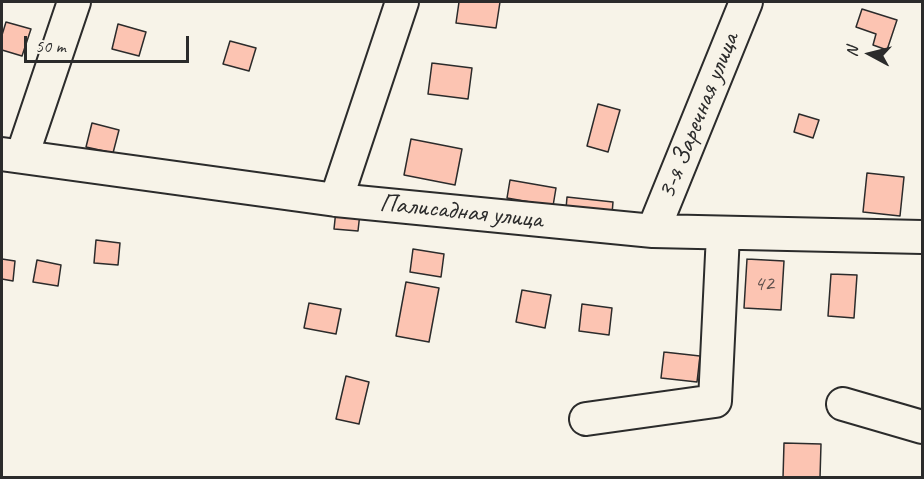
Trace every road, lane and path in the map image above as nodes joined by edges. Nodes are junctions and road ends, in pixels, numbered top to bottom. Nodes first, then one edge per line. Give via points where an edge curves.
1 (74, 2) edge
2 (402, 2) edge
3 (746, 2) edge
4 (12, 155) edge
5 (336, 200) junction
6 (653, 231) junction
7 (723, 234) junction
8 (922, 237) edge
9 (843, 404) dead end
10 (586, 419) dead end
11 (922, 427) edge

1 - 4 street
2 - 5 street
3 - 6 street, 3-я Заречная улица
4 - 5 street, Палисадная улица
5 - 6 street, Палисадная улица
6 - 7 street, Палисадная улица
7 - 8 street, Палисадная улица
7 - 10 street via 715,401
9 - 11 street

